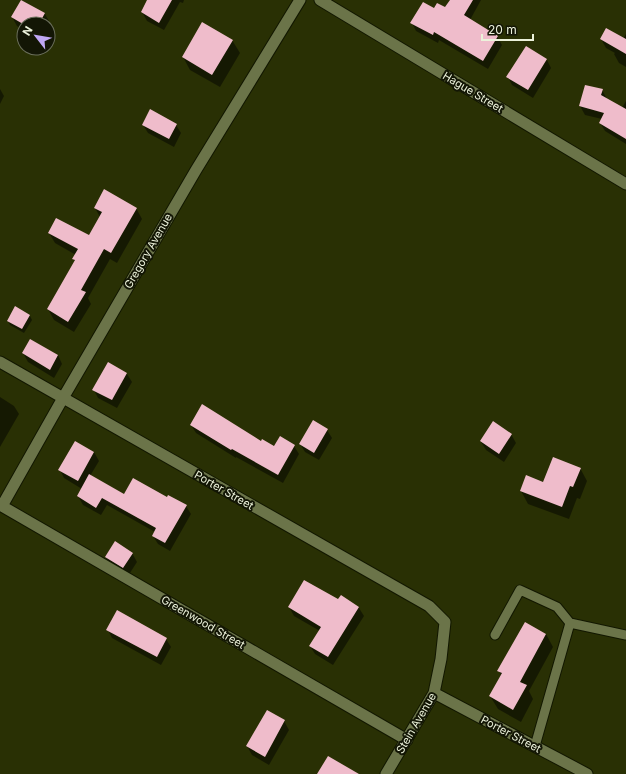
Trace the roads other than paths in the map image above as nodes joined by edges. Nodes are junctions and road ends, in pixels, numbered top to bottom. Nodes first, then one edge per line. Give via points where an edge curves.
1 (300, 0) edge
2 (320, 0) edge
3 (626, 184) edge
4 (0, 362) edge
5 (63, 398) junction
6 (1, 505) edge
7 (445, 622) joint
8 (570, 623) junction
9 (495, 635) dead end
10 (626, 635) edge
11 (434, 693) junction
12 (406, 740) junction
13 (535, 746) junction
14 (386, 774) edge
15 (588, 774) edge

1 - 5 street, Gregory Avenue via 196,170
2 - 3 street, Hague Street
4 - 5 street, Porter Street
5 - 6 street, Gregory Avenue
5 - 7 street, Porter Street via 429,606
6 - 12 street, Greenwood Street
7 - 11 street, Stein Avenue via 442,659
8 - 9 lane via 557,607 520,590
8 - 10 lane
8 - 13 lane
11 - 12 street, Stein Avenue
11 - 13 street, Porter Street
12 - 14 street, Stein Avenue
13 - 15 street, Porter Street

